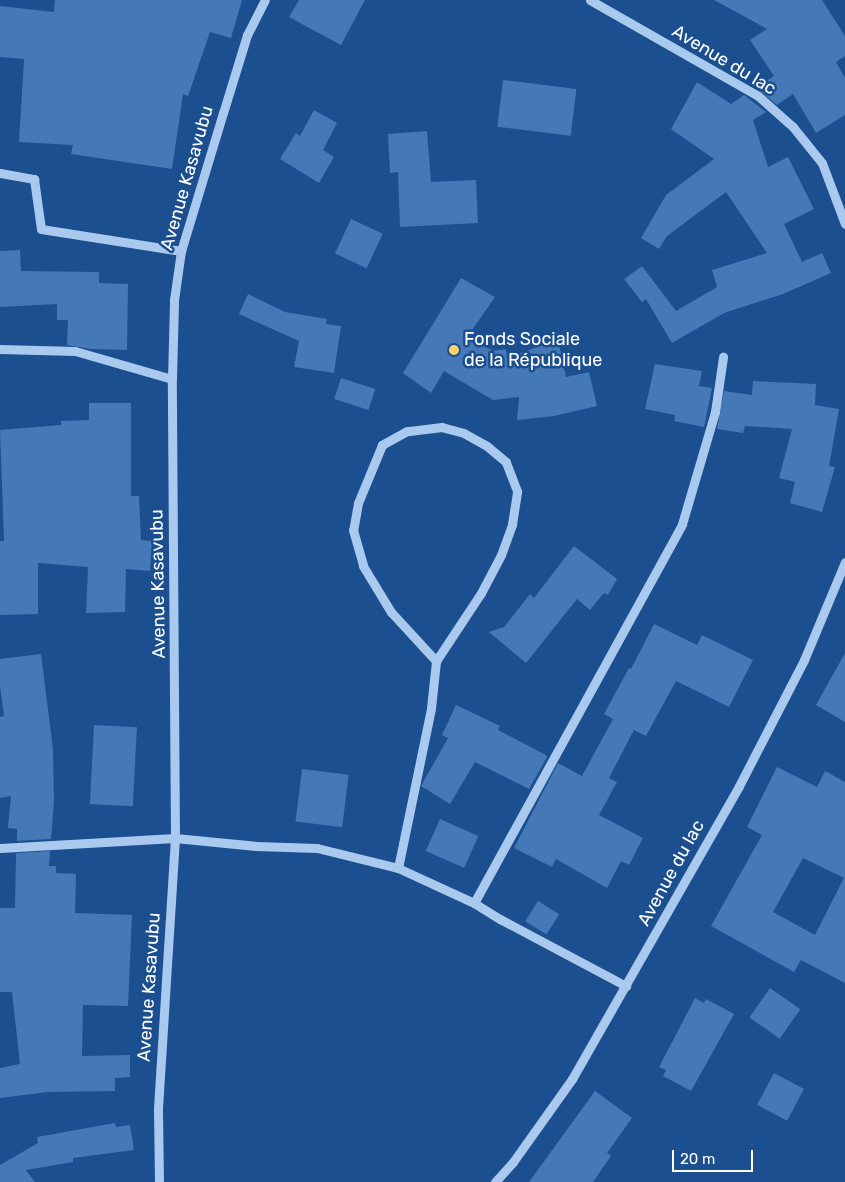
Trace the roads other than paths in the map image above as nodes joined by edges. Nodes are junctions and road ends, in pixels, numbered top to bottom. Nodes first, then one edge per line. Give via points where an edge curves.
1 (265, 0) edge
2 (590, 0) edge
3 (0, 173) edge
4 (845, 224) edge
5 (182, 251) junction
6 (0, 349) edge
7 (724, 357) dead end
8 (172, 379) junction
9 (845, 562) edge
10 (436, 661) junction
11 (175, 838) junction
12 (0, 848) edge
13 (398, 868) junction
14 (474, 903) junction
15 (626, 986) junction
16 (159, 1182) edge
17 (495, 1182) edge

1 - 5 street, Avenue Kasavubu via 247,35
2 - 4 street, Avenue du lac via 758,96 793,127 822,163
3 - 5 street via 34,179 41,229
5 - 8 street, Avenue Kasavubu via 174,300
6 - 8 street via 75,351
7 - 14 street via 715,412 682,524
8 - 11 street, Avenue Kasavubu
9 - 15 street, Avenue du lac via 800,669 739,786
10 - 10 street via 481,593 501,555 512,524 517,492 506,462 464,433 442,426 407,431 382,445 358,504 353,530 363,566 391,612
10 - 13 street via 431,708
11 - 12 street
11 - 13 street via 316,848
11 - 16 street, Avenue Kasavubu via 158,1108
13 - 14 street
14 - 15 street
15 - 17 street, Avenue du lac via 572,1079

